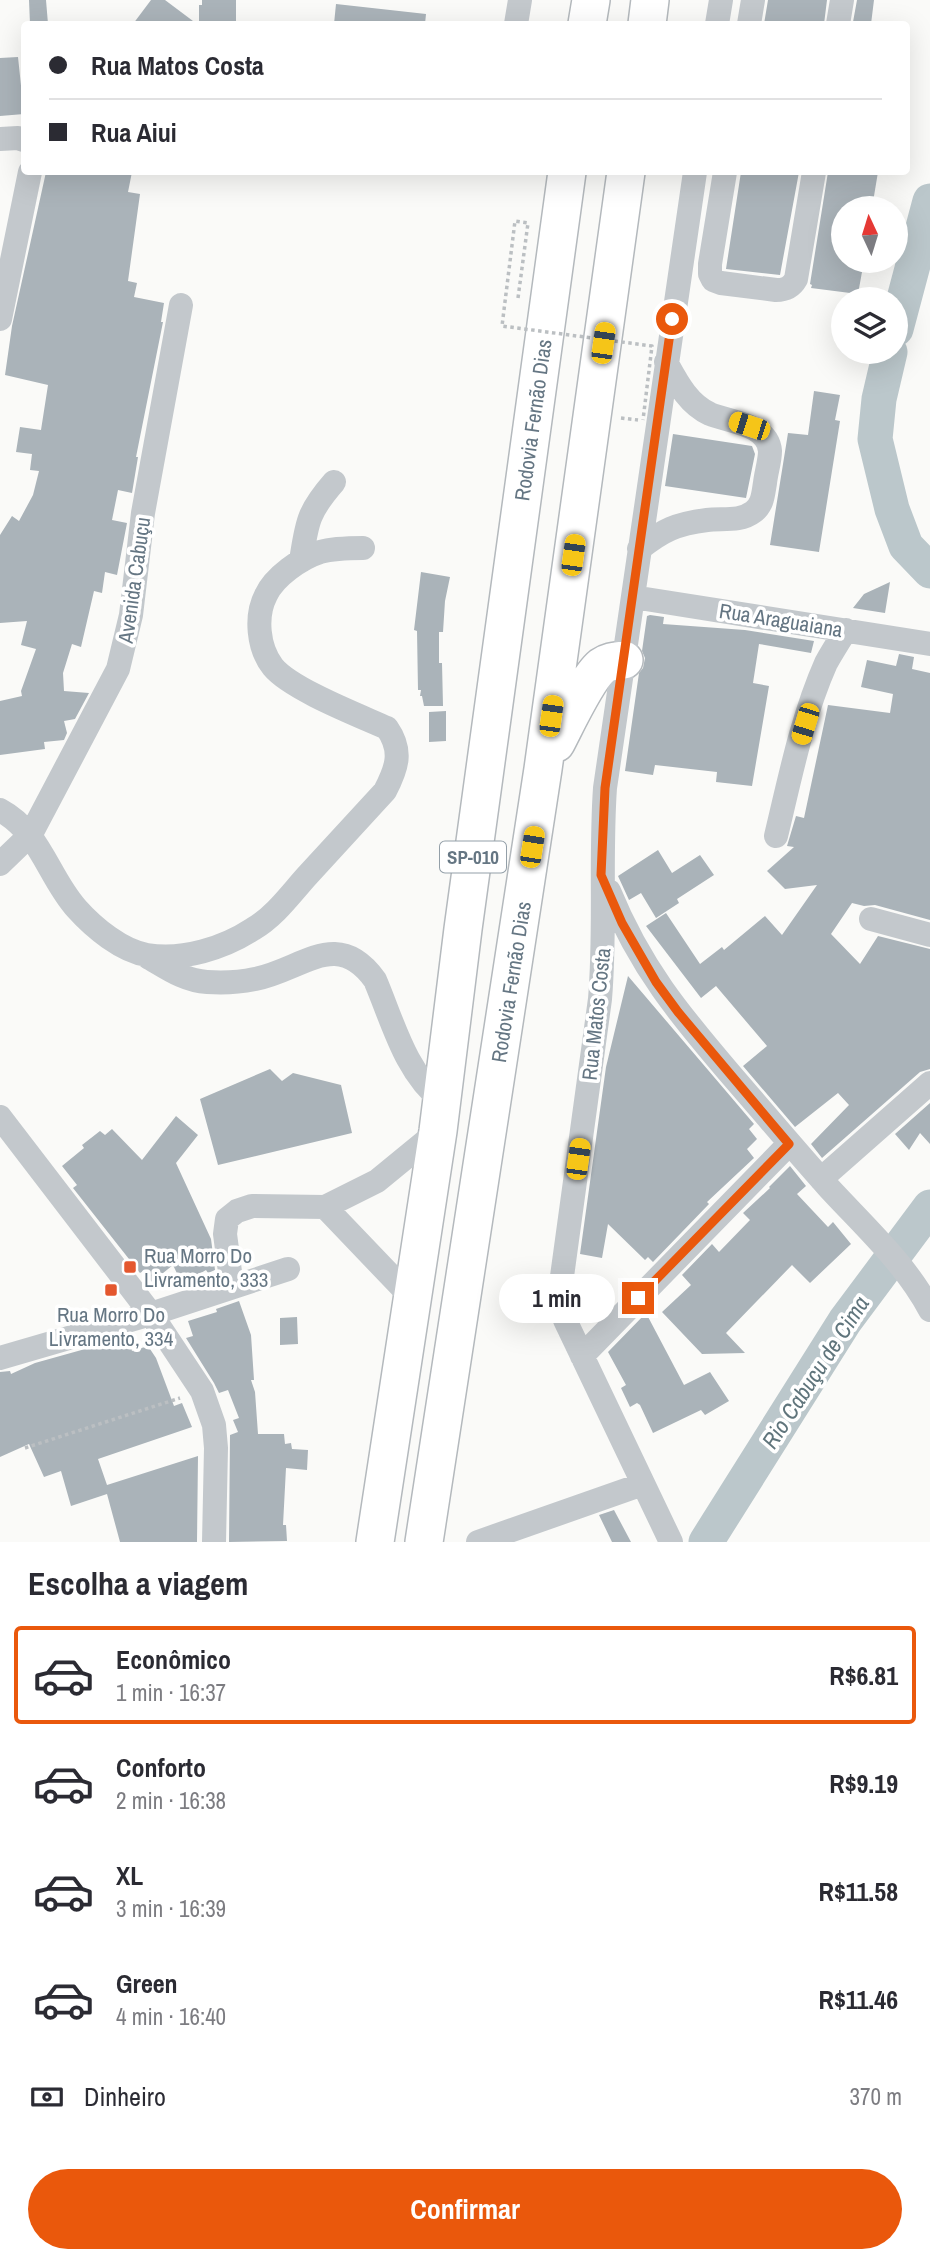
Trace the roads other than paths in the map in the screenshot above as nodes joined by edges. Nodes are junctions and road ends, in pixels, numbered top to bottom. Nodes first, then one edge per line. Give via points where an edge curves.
1 (520, 0) edge
2 (591, 0) edge
3 (650, 0) edge
4 (721, 0) edge
5 (753, 0) edge
6 (842, 0) edge
7 (516, 21) edge
8 (588, 21) edge
9 (647, 21) edge
10 (718, 21) edge
11 (750, 21) edge
12 (838, 21) edge
13 (29, 175) edge
14 (567, 175) edge
15 (626, 175) edge
16 (695, 175) edge
17 (725, 175) edge
18 (813, 175) edge
19 (181, 305) dead end
20 (0, 319) edge
21 (666, 362) junction
22 (334, 482) dead end
23 (363, 548) dead end
24 (639, 549) junction
25 (301, 561) junction
26 (633, 597) junction
27 (846, 630) junction
28 (930, 644) edge
29 (624, 660) junction
30 (543, 769) junction
31 (0, 810) edge
32 (31, 835) junction
33 (776, 836) dead end
34 (0, 864) edge
35 (601, 875) junction
36 (871, 919) dead end
37 (930, 935) edge
38 (145, 955) junction
39 (930, 1083) edge
40 (440, 1116) junction
41 (0, 1117) edge
42 (789, 1144) junction
43 (821, 1179) junction
44 (324, 1207) junction
45 (288, 1269) dead end
46 (232, 1287) junction
47 (412, 1298) junction
48 (930, 1310) edge
49 (151, 1314) junction
50 (582, 1356) junction
51 (0, 1358) edge
52 (643, 1484) junction
53 (214, 1542) edge
54 (375, 1542) edge
55 (424, 1542) edge
56 (478, 1542) edge
57 (671, 1542) edge

1 - 7 street
2 - 8 highway
3 - 9 highway
4 - 10 street
5 - 11 street
6 - 12 street
13 - 20 street
14 - 40 highway, Rodovia Fernão Dias / SP-010
15 - 30 highway, Rodovia Fernão Dias / SP-010
16 - 21 street, Rua Matos Costa
17 - 18 street via 710,274 721,283 776,290 792,286 796,279
19 - 32 street, Avenida Cabuçu via 143,513 126,645 118,669
21 - 24 street, Rua Matos Costa
21 - 24 street via 691,402 709,414 749,426 770,450 762,502 755,511 682,524 661,532
22 - 25 street via 309,515
23 - 25 street via 319,552
24 - 26 street, Rua Matos Costa
25 - 38 street via 266,593 260,610 264,652 282,676 301,688 387,728 397,752 395,772 384,791 255,929 200,952
26 - 27 street, Rua Araguaiana
26 - 29 street, Rua Matos Costa
27 - 28 street, Rua Araguaiana
27 - 33 street via 812,700
29 - 30 highway via 601,667
29 - 35 street, Rua Matos Costa via 605,788
30 - 55 highway, Rodovia Fernão Dias / SP-010
31 - 32 street
32 - 34 street, Avenida Cabuçu
32 - 38 street via 75,907 95,928
35 - 42 street via 656,982
35 - 50 street, Rua Matos Costa via 600,999 560,1291 560,1307
36 - 37 street
38 - 40 street via 187,979 208,982 256,979 330,953 352,957 375,980 414,1072
39 - 43 street
40 - 44 street via 377,1181
40 - 47 highway, Rodovia Fernão Dias / SP-010
41 - 49 street
42 - 43 street
42 - 50 street
43 - 48 street via 912,1281
44 - 46 street via 251,1206 227,1219
44 - 47 street
45 - 46 street
46 - 49 street
47 - 54 highway, Rodovia Fernão Dias / SP-010
49 - 51 street
49 - 53 street via 202,1391 214,1425
50 - 52 street, Rua Matos Costa
52 - 56 street
52 - 57 street, Rua Matos Costa

